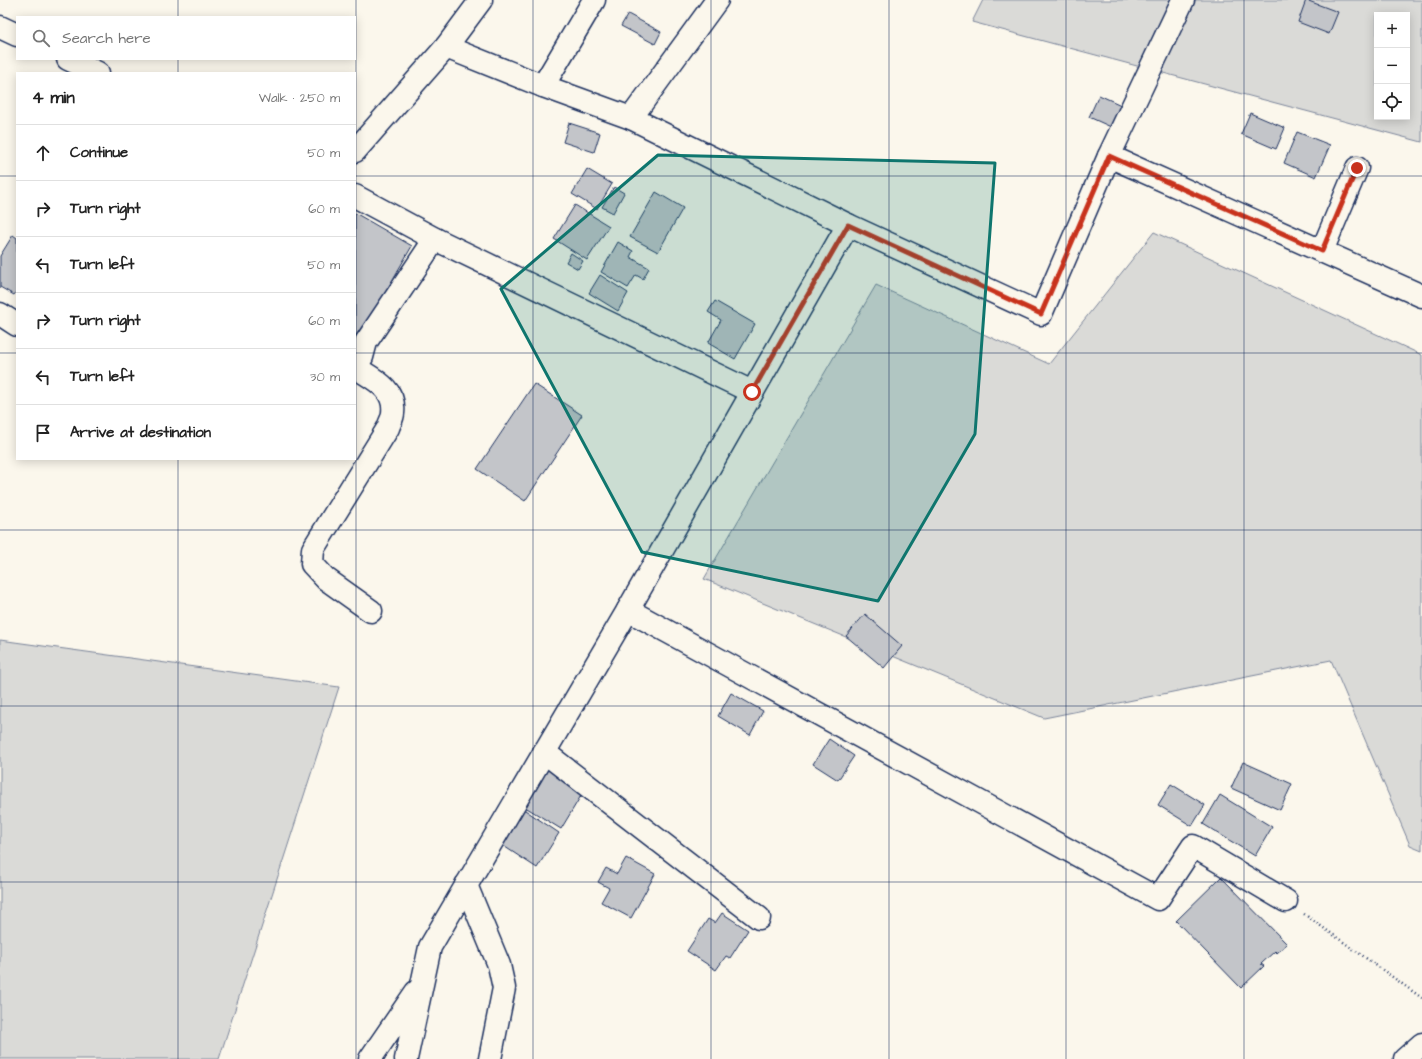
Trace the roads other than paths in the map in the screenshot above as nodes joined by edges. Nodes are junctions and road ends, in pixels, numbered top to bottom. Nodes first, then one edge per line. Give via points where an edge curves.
1 (481, 0) edge
2 (594, 0) edge
3 (716, 0) edge
4 (1183, 0) edge
5 (0, 27) edge
6 (16, 35) edge
7 (446, 47) junction
8 (70, 60) edge
9 (96, 72) edge
10 (543, 86) junction
11 (631, 118) junction
12 (356, 150) edge
13 (1109, 156) junction
14 (1357, 168) dead end
15 (356, 197) edge
16 (848, 225) junction
17 (435, 239) junction
18 (1322, 251) junction
19 (1422, 296) edge
20 (0, 314) edge
21 (16, 324) edge
22 (752, 392) junction
23 (628, 610) junction
24 (371, 611) dead end
25 (544, 752) junction
26 (466, 884) junction
27 (1286, 901) road end
28 (759, 918) dead end
29 (422, 984) junction
30 (1422, 1044) edge
31 (370, 1059) edge
32 (406, 1059) edge
33 (490, 1059) edge
34 (1405, 1059) edge

1 - 7 street
2 - 10 street
3 - 11 street
4 - 13 street
5 - 6 street
7 - 10 street
7 - 12 street
8 - 9 street
10 - 11 street
11 - 16 street
13 - 16 street via 1041,314
13 - 18 street
14 - 18 street
15 - 17 street
16 - 22 street
17 - 22 street
17 - 24 street via 366,342 356,367 383,385 393,398 393,414 388,428 313,549 312,564 326,578
18 - 19 street
20 - 21 street
22 - 23 street
23 - 25 street
23 - 27 street via 1158,899 1193,846
25 - 26 street
25 - 28 street
26 - 29 street via 430,947
26 - 33 street via 500,965 504,988
29 - 31 street
29 - 32 street
30 - 34 street

